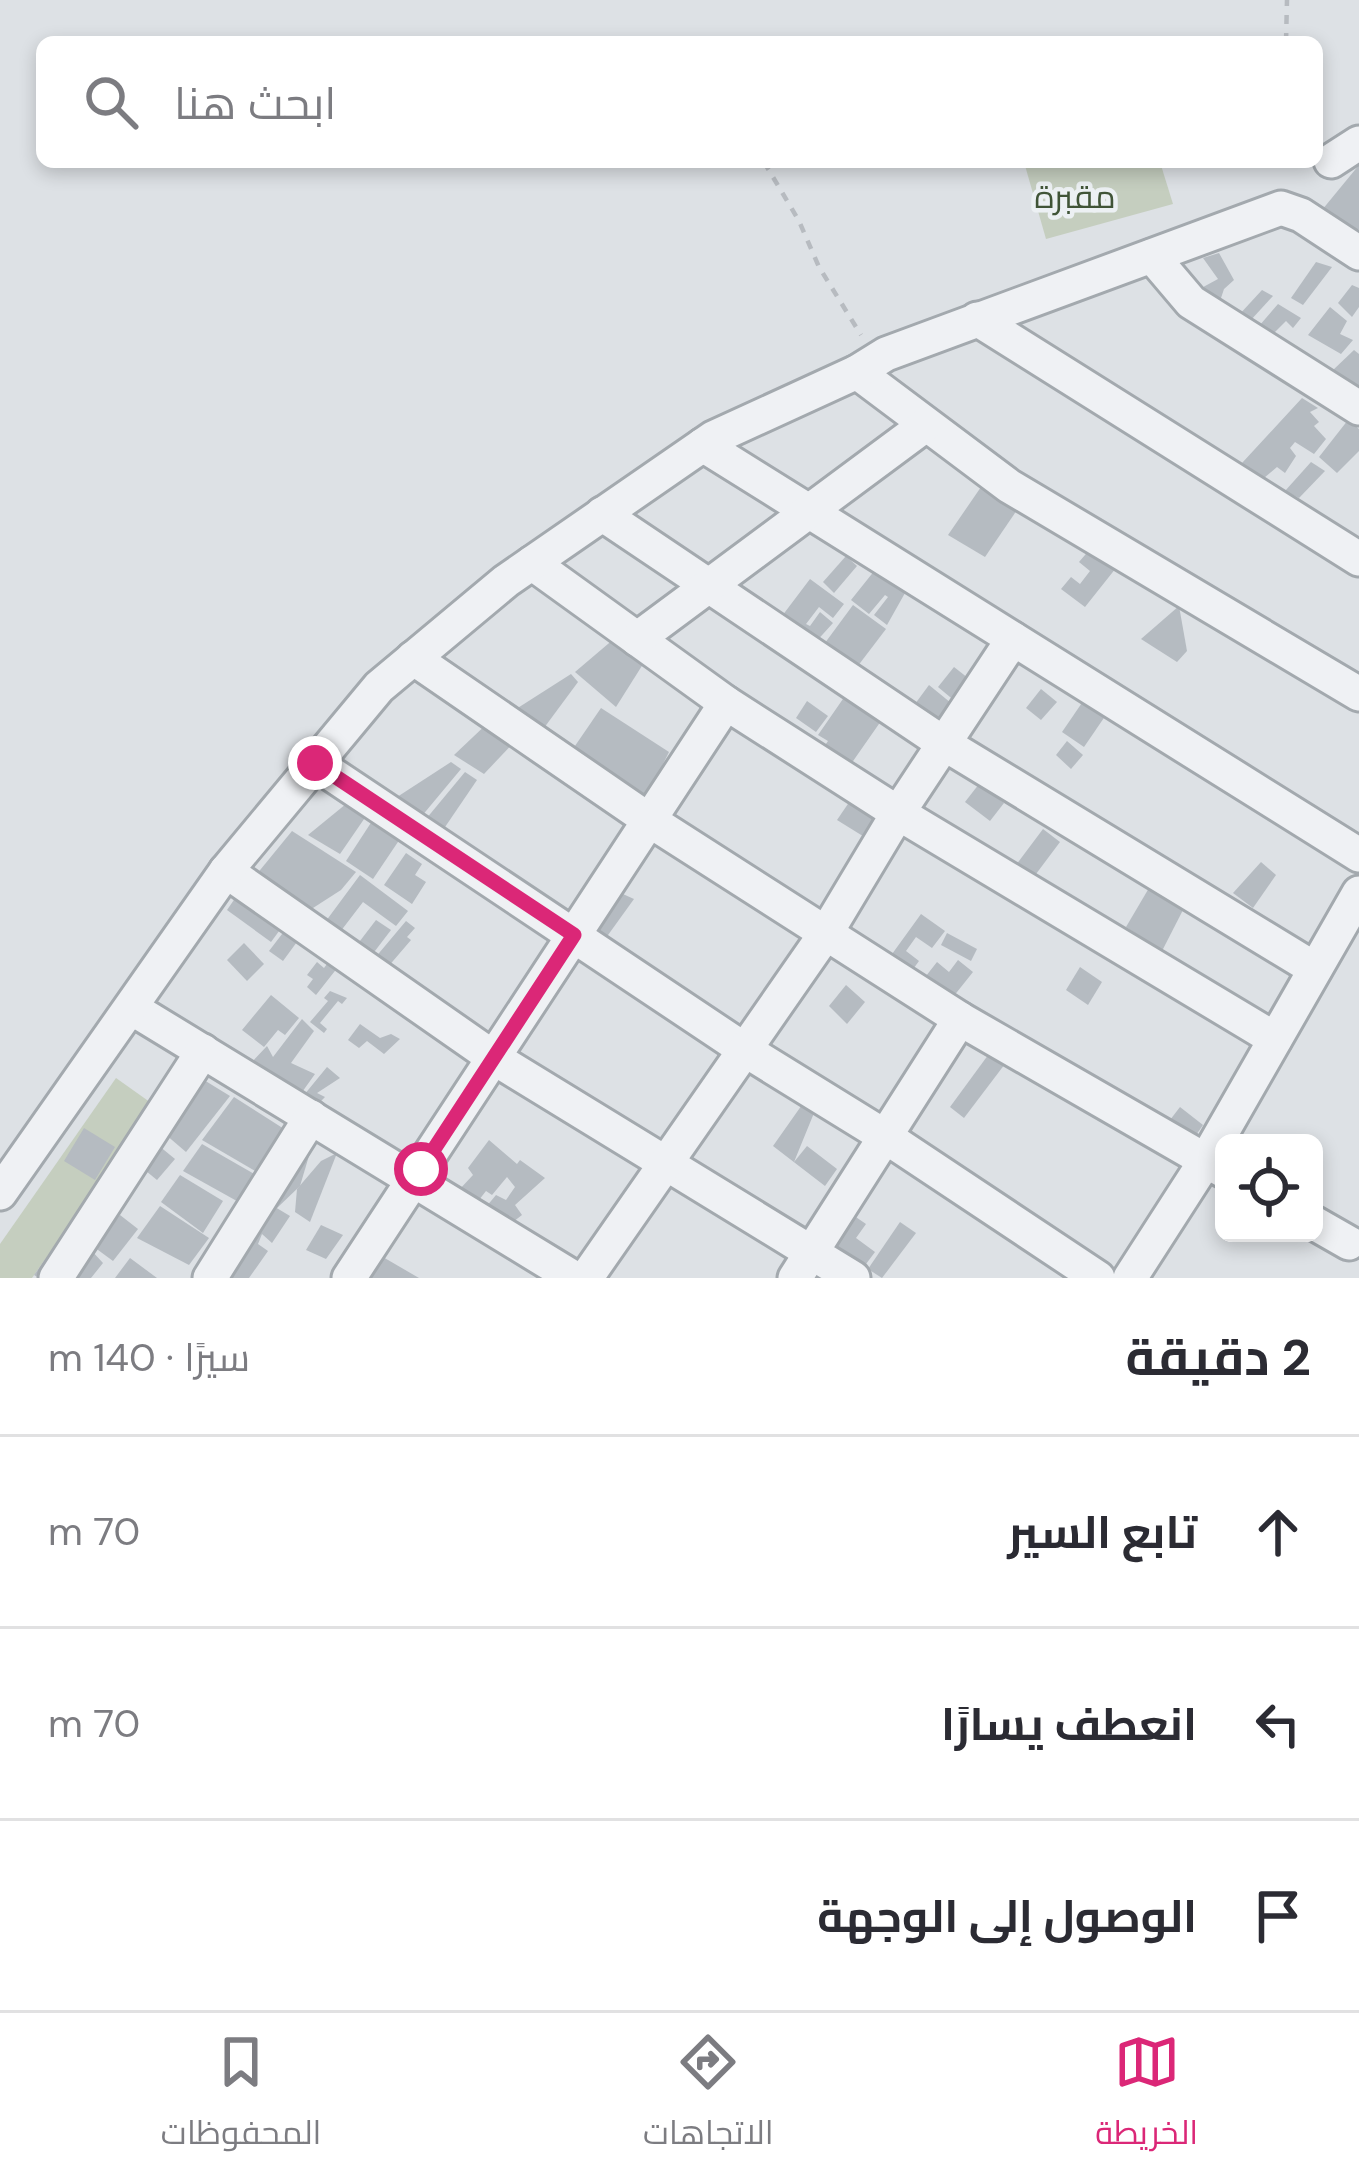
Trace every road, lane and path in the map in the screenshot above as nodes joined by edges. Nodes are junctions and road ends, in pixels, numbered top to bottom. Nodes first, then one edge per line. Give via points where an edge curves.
1 (1287, 0) edge
2 (1286, 36) edge
3 (768, 168) edge
4 (1359, 253) edge
5 (1152, 256) junction
6 (977, 319) junction
7 (867, 366) junction
8 (1359, 408) edge
9 (924, 426) junction
10 (703, 445) junction
11 (809, 511) junction
12 (602, 514) junction
13 (1359, 559) edge
14 (532, 563) junction
15 (710, 586) junction
16 (637, 639) junction
17 (1013, 639) junction
18 (412, 658) junction
19 (1359, 694) edge
20 (726, 704) junction
21 (944, 743) junction
22 (315, 763) junction
23 (898, 813) junction
24 (649, 820) junction
25 (1359, 855) edge
26 (226, 871) junction
27 (1359, 893) edge
28 (826, 933) junction
29 (574, 935) junction
30 (1315, 969) junction
31 (133, 1009) junction
32 (960, 1019) junction
33 (1275, 1039) junction
34 (745, 1050) junction
35 (203, 1051) junction
36 (494, 1058) junction
37 (311, 1117) junction
38 (1230, 1134) edge
39 (886, 1137) junction
40 (666, 1163) junction
41 (1215, 1166) edge
42 (414, 1180) junction
43 (0, 1193) edge
44 (1323, 1228) edge
45 (1349, 1243) dead end
46 (518, 1263) edge
47 (803, 1264) edge
48 (56, 1278) edge
49 (210, 1278) edge
50 (350, 1278) edge
51 (574, 1278) edge
52 (586, 1278) edge
53 (854, 1278) edge
54 (1098, 1278) edge
55 (1130, 1278) edge

1 - 2 path
3 - 7 path
4 - 5 street via 1281,208
5 - 6 street
5 - 8 street via 1191,302
6 - 7 street
6 - 13 street
7 - 9 street
7 - 10 street
9 - 11 street
9 - 19 street via 1009,486
10 - 11 street
10 - 12 street
11 - 15 street
11 - 17 street
12 - 14 street
12 - 15 street
14 - 16 street
14 - 18 street
15 - 16 street
15 - 21 street
16 - 20 street
17 - 21 street
17 - 25 street
18 - 22 street
18 - 24 street
20 - 23 street
20 - 24 street
21 - 23 street
21 - 30 street
22 - 26 street
22 - 29 street
23 - 28 street
23 - 33 street
24 - 28 street
24 - 29 street
26 - 31 street
26 - 36 street
27 - 30 street
28 - 32 street
28 - 34 street
29 - 34 street
29 - 36 street
30 - 33 street
31 - 35 street
31 - 43 street
32 - 39 street
32 - 41 street
33 - 38 street
34 - 39 street
34 - 40 street
35 - 37 street
35 - 48 street
36 - 40 street
36 - 42 street
37 - 42 street
37 - 49 street
39 - 47 street
39 - 54 street
40 - 47 street
40 - 52 street
41 - 55 street
42 - 46 street
42 - 50 street
44 - 45 street
46 - 51 street
47 - 53 street

